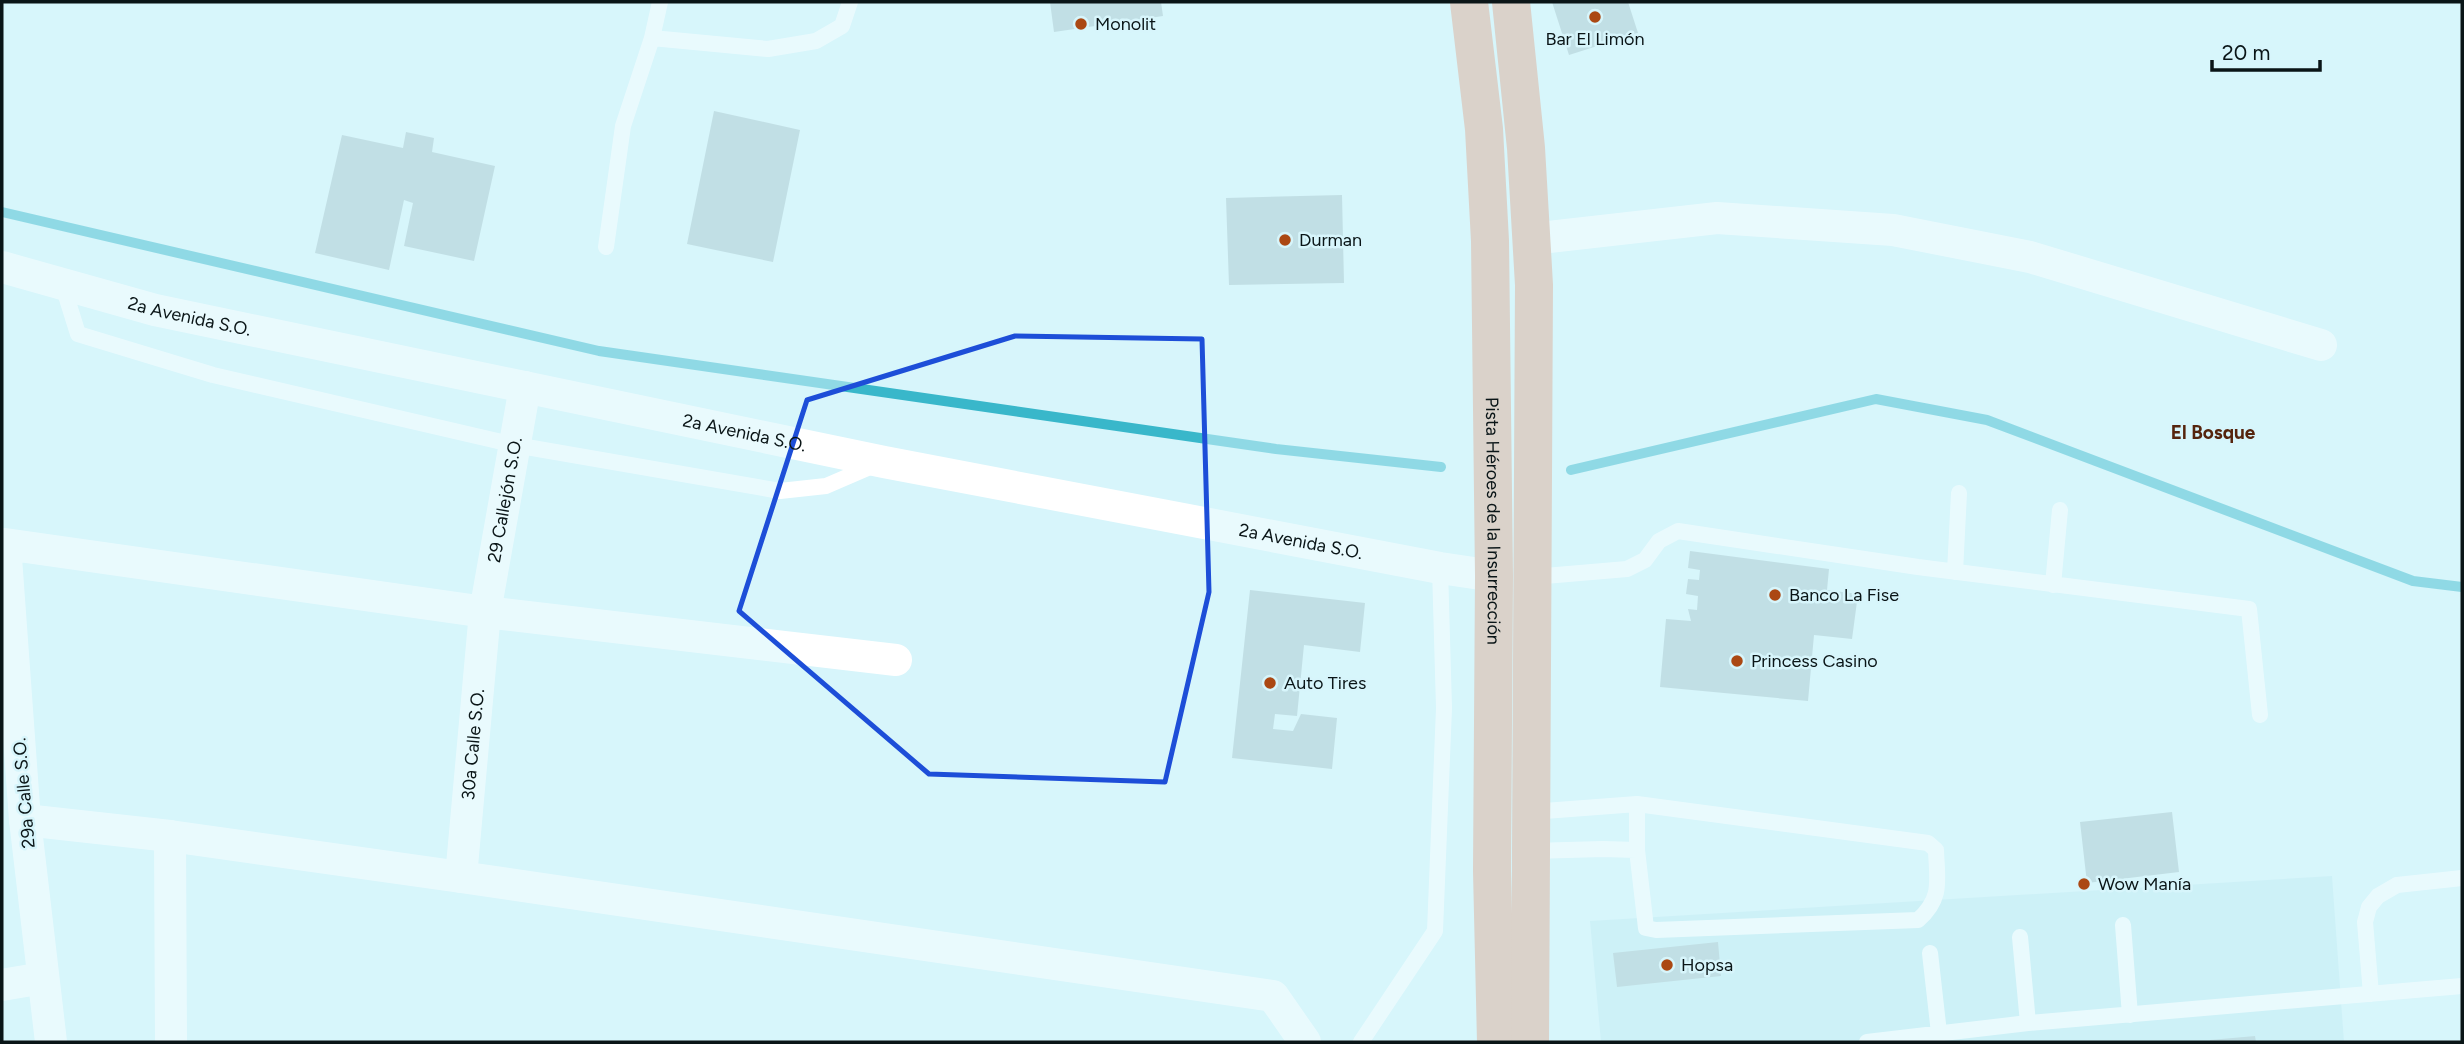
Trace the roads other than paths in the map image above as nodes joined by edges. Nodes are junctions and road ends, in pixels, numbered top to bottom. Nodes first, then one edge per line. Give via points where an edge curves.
1 (660, 2) edge
2 (850, 2) edge
3 (1469, 2) edge
4 (1511, 2) edge
5 (652, 38) junction
6 (1531, 239) junction
7 (606, 247) dead end
8 (2, 267) edge
9 (63, 286) junction
10 (2321, 345) dead end
11 (525, 387) junction
12 (515, 445) junction
13 (884, 461) junction
14 (1959, 493) dead end
15 (2060, 510) dead end
16 (1440, 568) junction
17 (1955, 572) junction
18 (1494, 576) junction
19 (1533, 577) junction
20 (2053, 585) junction
21 (485, 612) junction
22 (897, 660) dead end
23 (2260, 715) dead end
24 (11, 755) edge
25 (1637, 804) junction
26 (1531, 812) junction
27 (25, 820) junction
28 (170, 836) junction
29 (1531, 850) junction
30 (1637, 850) junction
31 (461, 877) junction
32 (2462, 878) edge
33 (2123, 925) dead end
34 (2020, 937) dead end
35 (1930, 953) dead end
36 (43, 978) junction
37 (2, 985) edge
38 (2462, 986) edge
39 (2371, 994) junction
40 (2130, 1015) junction
41 (2028, 1023) junction
42 (1939, 1033) junction
43 (51, 1042) edge
44 (171, 1042) edge
45 (1305, 1042) edge
46 (1361, 1042) edge
47 (1496, 1042) edge
48 (1530, 1042) edge
49 (1867, 1042) edge

1 - 5 lane
2 - 5 lane via 842,26 816,41 768,49
3 - 18 main road, Pista Héroes de la Insurrección via 1484,129 1490,241
4 - 6 main road via 1527,148
5 - 7 lane via 623,126
6 - 10 street via 1717,218 1893,230 2030,257
6 - 19 main road
8 - 9 street, 2a Avenida S.O.
9 - 11 street, 2a Avenida S.O. via 155,310
9 - 12 lane via 78,334 213,375
11 - 12 street, 29 Callejón S.O.
11 - 13 street, 2a Avenida S.O.
12 - 13 lane via 780,491 826,486
12 - 21 street, 29 Callejón S.O.
13 - 16 street, 2a Avenida S.O.
14 - 17 lane
15 - 20 lane
16 - 18 street, 2a Avenida S.O.
16 - 46 lane via 1444,708 1435,930
17 - 19 lane via 1678,531 1659,541 1645,560 1627,569
17 - 20 lane
18 - 47 main road, Pista Héroes de la Insurrección
19 - 26 main road
20 - 23 lane via 2249,609
21 - 22 street
21 - 24 street, 29a Calle S.O. via 5,544
21 - 31 street, 30a Calle S.O.
24 - 27 street, 29a Calle S.O.
25 - 26 lane
25 - 30 lane
25 - 30 lane via 1928,843 1936,850 1937,891 1931,909 1918,920 1656,930 1646,928
26 - 29 main road
27 - 28 street
27 - 36 street, 29a Calle S.O.
28 - 31 street
28 - 44 street
29 - 30 lane
29 - 48 main road
31 - 45 street via 1273,996
32 - 39 lane via 2397,886 2369,907 2365,922
33 - 40 lane
34 - 41 lane
35 - 42 lane
36 - 37 street
36 - 43 street, 29a Calle S.O.
38 - 39 lane
39 - 40 lane
40 - 41 lane
41 - 42 lane
42 - 49 lane

